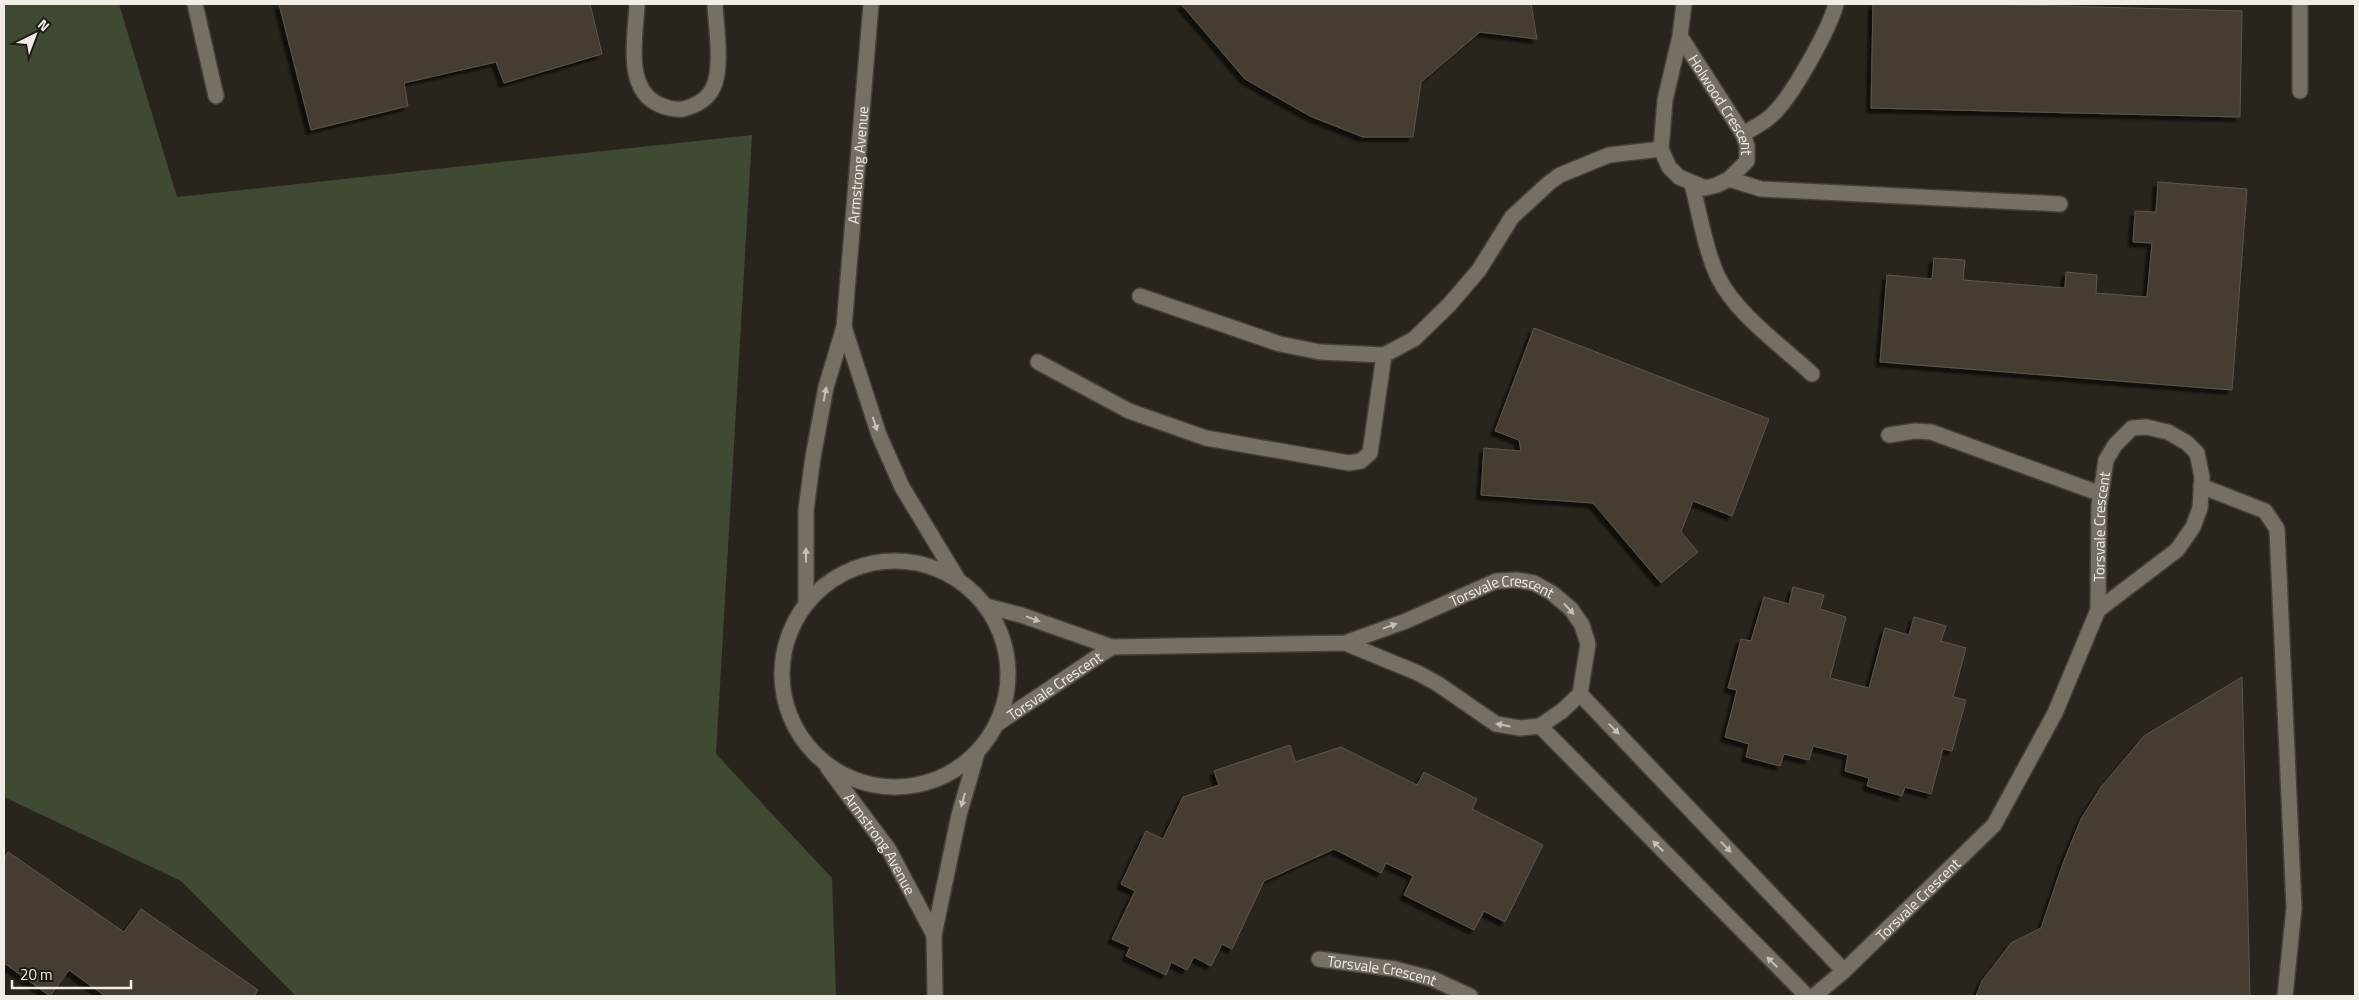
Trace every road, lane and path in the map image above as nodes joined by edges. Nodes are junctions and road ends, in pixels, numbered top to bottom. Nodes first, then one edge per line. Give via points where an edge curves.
1 (195, 4) edge
2 (637, 4) edge
3 (715, 4) edge
4 (872, 4) edge
5 (1684, 4) edge
6 (1836, 4) edge
7 (2300, 4) edge
8 (1680, 36) junction
9 (2300, 90) dead end
10 (216, 96) dead end
11 (1743, 134) junction
12 (1661, 149) junction
13 (1729, 178) junction
14 (1692, 184) junction
15 (2060, 204) dead end
16 (1140, 296) dead end
17 (844, 327) junction
18 (1384, 355) junction
19 (1038, 362) dead end
20 (1812, 374) dead end
21 (1890, 435) dead end
22 (2201, 486) junction
23 (2101, 494) junction
24 (957, 578) junction
25 (806, 604) junction
26 (986, 606) junction
27 (2098, 610) junction
28 (1345, 643) junction
29 (1112, 647) junction
30 (1580, 694) junction
31 (997, 724) junction
32 (1540, 726) junction
33 (977, 753) junction
34 (820, 758) junction
35 (934, 935) junction
36 (1319, 959) dead end
37 (1844, 971) junction
38 (934, 996) edge
39 (1470, 996) edge
40 (1807, 996) edge
41 (1814, 996) edge
42 (2285, 996) edge

1 - 10 street
2 - 3 street via 635,68 640,84 654,103 679,110 700,103 713,88 717,71
4 - 17 street, Armstrong Avenue
5 - 8 street, Holwood Crescent
6 - 11 street via 1816,49 1782,103 1769,117
7 - 9 street
8 - 11 street, Holwood Crescent
8 - 12 street, Holwood Crescent via 1665,100
11 - 13 street, Holwood Crescent via 1747,161
12 - 14 street via 1669,167
12 - 18 street via 1609,155 1560,175 1549,183 1512,217 1479,270 1449,305 1414,339
13 - 14 street, Holwood Crescent via 1705,188
13 - 15 street via 1761,189
14 - 20 street via 1719,279 1746,314
16 - 18 street via 1280,344 1336,354
17 -> 24 street, Armstrong Avenue via 879,435 902,487
25 -> 17 street, Armstrong Avenue via 806,510 813,457 826,387
18 - 19 street via 1370,454 1361,461 1349,462 1206,438 1129,411
21 - 23 street via 1931,432
22 - 23 street, Torsvale Crescent via 2197,454 2187,442 2168,432 2146,427 2132,428 2106,460
22 - 27 street, Torsvale Crescent via 2200,508 2178,550
22 - 42 street via 2265,511 2278,529 2294,908
23 - 27 street, Torsvale Crescent
24 - 25 street, Armstrong Avenue via 935,567 912,561 864,564 822,586
24 - 26 street, Armstrong Avenue
25 - 34 street, Armstrong Avenue via 793,625 785,648 782,671 784,695 791,719
26 -> 29 street, Torsvale Crescent
26 - 31 street, Armstrong Avenue via 998,627 1007,659 1006,701
27 - 37 street, Torsvale Crescent via 2055,714 1994,825
28 - 29 street, Torsvale Crescent
28 -> 30 street, Torsvale Crescent via 1406,621 1496,581 1526,582 1552,593 1571,609 1582,625 1588,644
32 -> 28 street, Torsvale Crescent via 1520,728 1496,724 1418,673
29 - 31 street, Torsvale Crescent
30 - 32 street
30 -> 37 street
31 - 33 street, Armstrong Avenue
40 -> 32 street
33 - 34 street, Armstrong Avenue via 936,780 912,786 887,787 855,779
33 -> 35 street, Armstrong Avenue via 959,815
34 - 35 street, Armstrong Avenue via 889,850
35 - 38 street, Armstrong Avenue
36 - 39 street, Torsvale Crescent via 1395,969 1433,979
37 - 41 street, Torsvale Crescent

